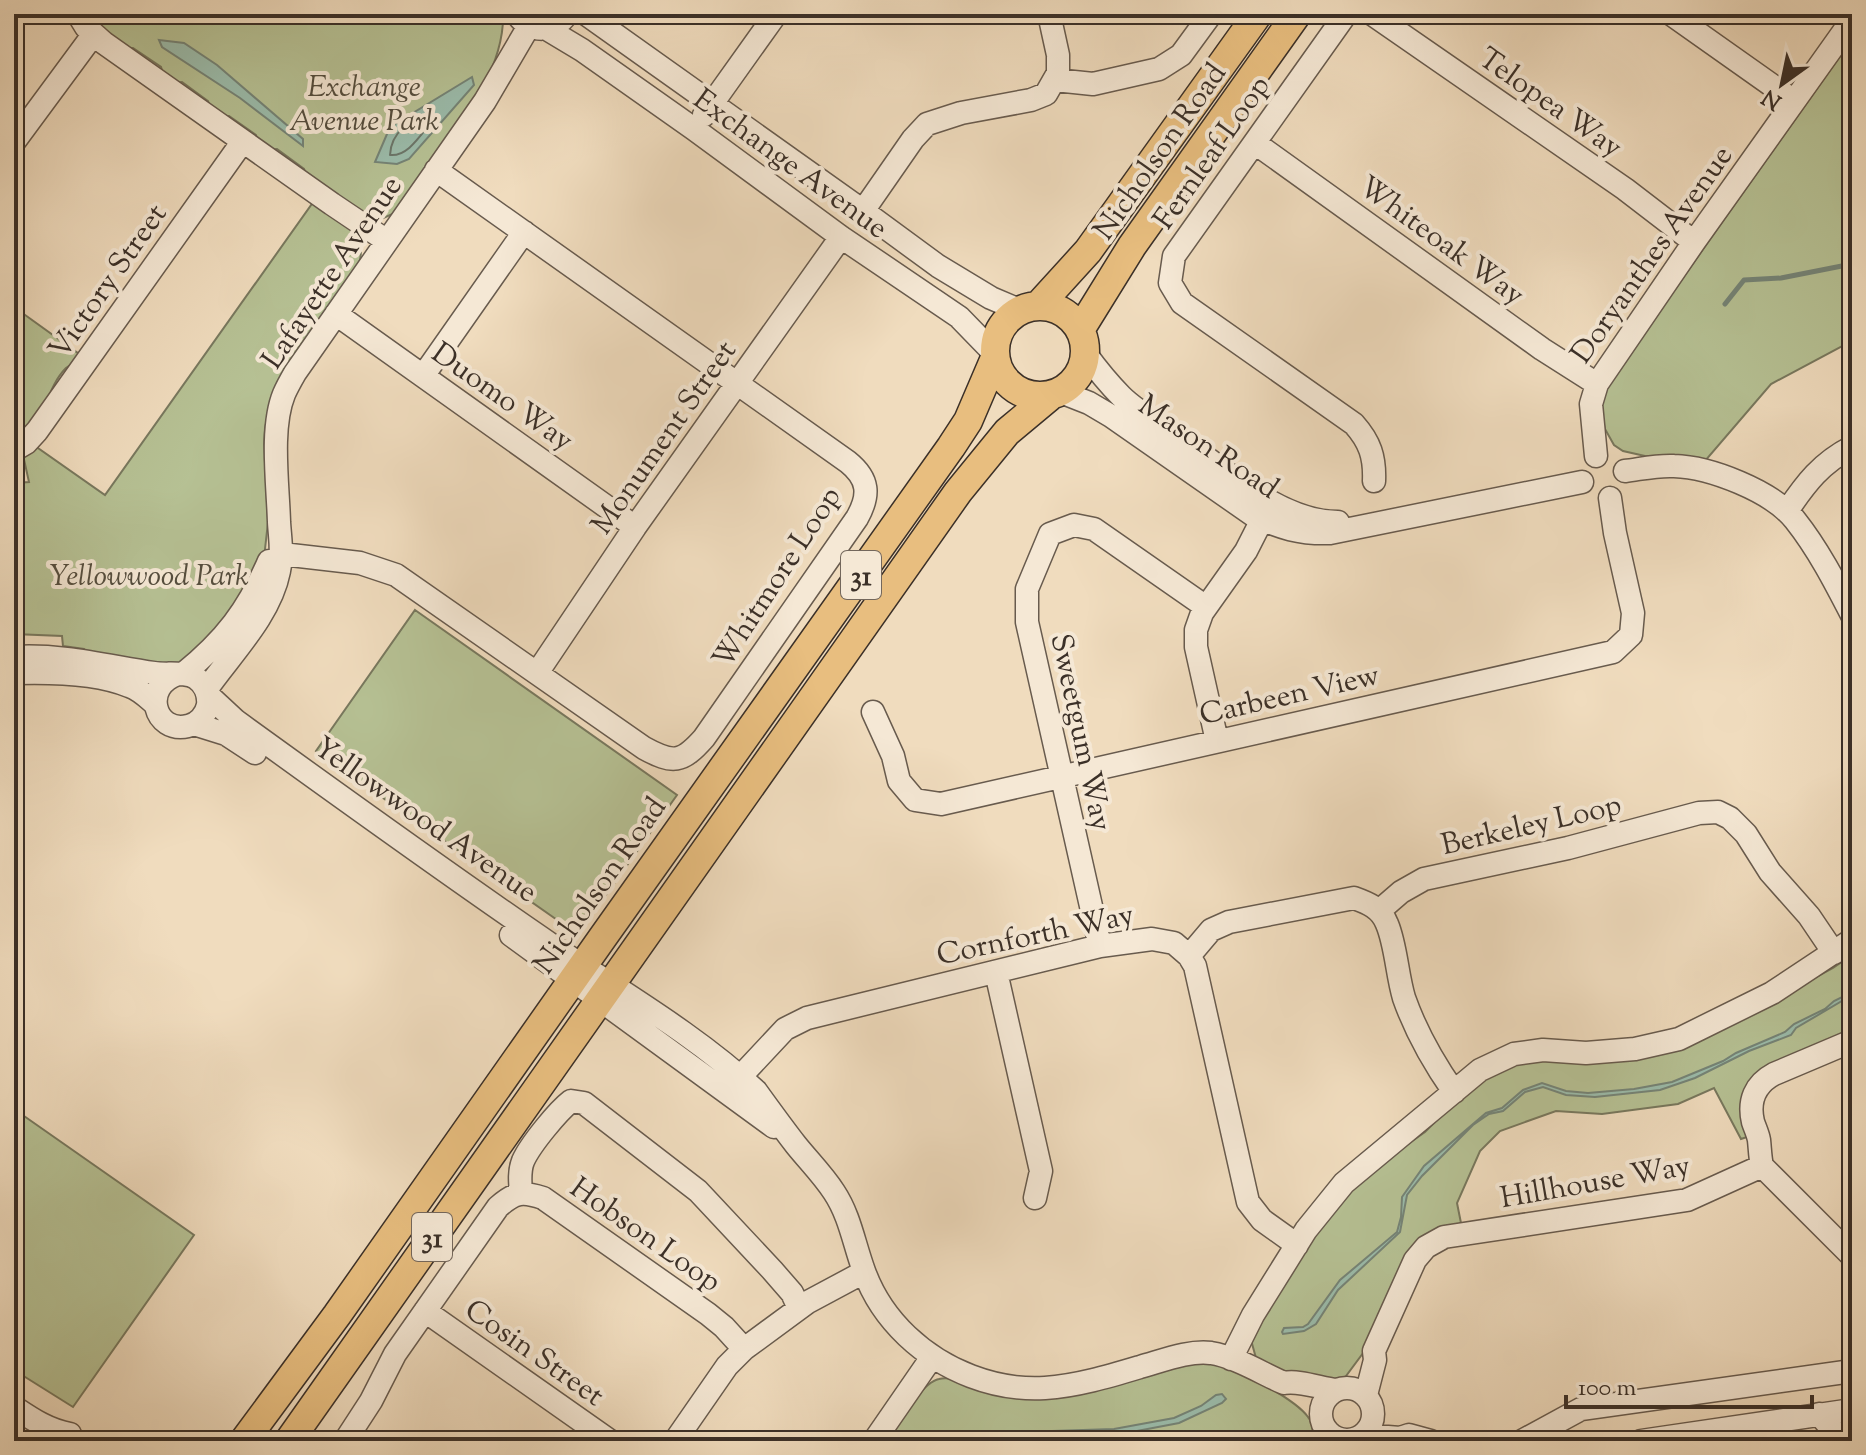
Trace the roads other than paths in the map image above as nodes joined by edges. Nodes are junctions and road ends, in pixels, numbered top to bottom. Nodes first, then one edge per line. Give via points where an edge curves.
1 (78, 14) edge
2 (567, 14) edge
3 (586, 14) edge
4 (776, 14) edge
5 (1049, 14) edge
6 (1211, 14) edge
7 (1258, 14) edge
8 (1297, 14) edge
9 (1346, 14) edge
10 (1372, 14) edge
11 (1671, 14) edge
12 (1852, 20) edge
13 (531, 23) edge
14 (93, 35) junction
15 (1055, 80) junction
16 (1794, 101) junction
17 (712, 104) junction
18 (694, 129) junction
19 (243, 141) junction
20 (14, 142) edge
21 (1255, 143) junction
22 (436, 170) junction
23 (863, 211) junction
24 (524, 232) junction
25 (841, 237) junction
26 (387, 241) junction
27 (1694, 242) junction
28 (1028, 308) junction
29 (336, 314) junction
30 (1082, 342) junction
31 (994, 356) junction
32 (423, 376) junction
33 (738, 384) junction
34 (1597, 384) junction
35 (1055, 394) junction
36 (1852, 447) edge
37 (14, 450) edge
38 (1596, 456) junction
39 (1625, 471) junction
40 (1374, 481) dead end
41 (1582, 482) junction
42 (1610, 498) junction
43 (1267, 510) junction
44 (1787, 511) junction
45 (635, 527) junction
46 (281, 544) junction
47 (1206, 607) junction
48 (1852, 615) edge
49 (14, 657) edge
50 (14, 673) edge
51 (537, 673) junction
52 (180, 674) junction
53 (207, 692) junction
54 (155, 704) junction
55 (873, 712) dead end
56 (194, 724) junction
57 (1217, 741) junction
58 (1061, 776) junction
59 (1379, 911) junction
60 (1100, 946) junction
61 (1843, 947) edge
62 (1189, 956) junction
63 (996, 972) junction
64 (578, 973) junction
65 (604, 992) junction
66 (1852, 1041) edge
67 (741, 1076) junction
68 (1454, 1092) junction
69 (794, 1142) junction
70 (1762, 1166) junction
71 (521, 1193) junction
72 (1035, 1198) dead end
73 (1297, 1245) junction
74 (1852, 1256) edge
75 (864, 1272) junction
76 (799, 1308) junction
77 (425, 1311) junction
78 (744, 1349) junction
79 (1374, 1351) junction
80 (932, 1357) junction
81 (1231, 1359) junction
82 (1852, 1371) edge
83 (1284, 1383) junction
84 (1762, 1384) junction
85 (1340, 1389) junction
86 (1370, 1404) junction
87 (14, 1407) edge
88 (1852, 1410) edge
89 (1819, 1414) junction
90 (34, 1421) junction
91 (1852, 1421) edge
92 (1767, 1422) junction
93 (1323, 1429) edge
94 (1409, 1435) junction
95 (71, 1439) edge
96 (1353, 1439) edge
97 (48, 1441) edge
98 (244, 1441) edge
99 (289, 1441) edge
100 (345, 1441) edge
101 (610, 1441) edge
102 (675, 1441) edge
103 (874, 1441) edge
104 (1431, 1441) edge
105 (1522, 1441) edge
106 (1643, 1441) edge
107 (1840, 1441) edge
108 (1846, 1441) edge

1 - 14 street
2 - 13 street via 558,25
3 - 17 street, Exchange Avenue
4 - 17 street
5 - 15 street via 1058,55
6 - 15 street via 1181,55 1159,69 1093,84
7 - 28 main road, Nicholson Road / 31 via 1088,251
8 - 30 main road, Nicholson Road / 31 via 1132,246
9 - 21 street, Fernleaf Loop
10 - 27 street, Telopea Way
11 - 16 street
12 - 16 street, Doryanthes Avenue
13 - 18 street, Exchange Avenue via 582,50
13 - 22 street, Lafayette Avenue
14 - 19 street
14 - 20 street
15 - 23 street via 1046,94 1031,100 927,124
16 - 27 street, Doryanthes Avenue
17 - 18 street
17 - 23 street, Exchange Avenue
18 - 25 street, Exchange Avenue
19 - 26 street
19 - 37 street, Victory Street via 37,431
21 - 34 street, Whiteoak Way
21 - 40 street, Fernleaf Loop via 1174,256 1170,283 1182,303 1354,424 1372,451
22 - 24 street, Whitmore Loop
22 - 26 street, Lafayette Avenue
23 - 28 street, Exchange Avenue via 965,284
24 - 32 street
24 - 33 street, Whitmore Loop
25 - 31 street, Exchange Avenue via 959,317
25 - 33 street, Monument Street
26 - 29 street, Lafayette Avenue
27 - 34 street, Doryanthes Avenue
28 - 30 main road via 1062,312
28 - 31 main road, Nicholson Road / 31 via 1003,324
29 - 32 street, Duomo Way
29 - 46 street, Lafayette Avenue via 283,396 276,455
30 - 35 main road, Nicholson Road / 31 via 1078,376
30 - 43 street, Mason Road via 1123,398
31 - 35 main road via 1006,382 1017,391
31 - 64 main road, Nicholson Road / 31 via 968,421 951,447
32 - 45 street, Duomo Way
33 - 45 street, Monument Street
33 - 51 street, Whitmore Loop via 848,462 859,473 867,496 704,738 690,753 661,758
34 - 38 street, Doryanthes Avenue via 1591,404
35 - 43 street, Mason Road via 1089,403 1111,416 1235,504
35 - 65 main road, Nicholson Road / 31 via 1007,432 958,492
36 - 44 street via 1832,458
38 - 39 street via 1613,457
38 - 41 street via 1583,469
39 - 42 street via 1623,487
39 - 44 street via 1677,466 1705,471 1749,488
41 - 42 street via 1593,497
41 - 43 street, Mason Road via 1376,522 1327,522
42 - 57 street, Carbeen View via 1633,613 1631,635 1613,652
43 - 47 street via 1246,551
44 - 48 street via 1819,554
45 - 51 street, Monument Street
46 - 51 street, Whitmore Loop via 396,575
46 - 52 street, Lafayette Avenue via 218,644
46 - 53 street, Lafayette Avenue via 270,598
47 - 57 street via 1196,630 1196,647
47 - 58 street, Sweetgum Way via 1094,529 1074,525 1050,534 1027,589 1026,606
49 - 52 street, Yellowwood Avenue via 58,657
50 - 54 street, Yellowwood Avenue via 59,673 125,684
52 - 53 street, Yellowwood Avenue via 197,679
52 - 54 street via 163,682
53 - 56 street via 206,712
53 - 64 street, Yellowwood Avenue via 236,721
54 - 56 street, Yellowwood Avenue via 170,725
55 - 58 street, Carbeen View via 899,781 915,800 941,804
56 - 64 street, Yellowwood Avenue via 236,739 462,899
57 - 58 street, Carbeen View
58 - 60 street, Sweetgum Way
59 - 61 street, Berkeley Loop via 1424,879 1718,812 1746,834 1770,872
59 - 62 street via 1354,898 1229,922 1211,930
59 - 68 street via 1388,924 1404,997 1430,1058
60 - 62 street, Cornforth Way via 1152,939 1174,943
60 - 63 street, Cornforth Way
61 - 68 street via 1772,993 1679,1039 1635,1049 1514,1054 1480,1070
62 - 73 street via 1248,1202 1262,1220
63 - 67 street, Cornforth Way via 807,1018 785,1029
63 - 72 street via 1041,1171
64 - 65 street, Yellowwood Avenue
64 - 98 main road, Nicholson Road / 31
65 - 67 street, Yellowwood Avenue via 664,1021
65 - 69 street, Yellowwood Avenue
65 - 99 main road, Nicholson Road / 31
66 - 70 street via 1774,1074 1756,1088 1751,1109
67 - 69 street, Yellowwood Avenue
68 - 73 street via 1344,1183
69 - 75 street, Yellowwood Avenue via 834,1193
70 - 74 street
70 - 79 street, Hillhouse Way via 1687,1200 1444,1237 1415,1260
71 - 76 street via 524,1159 559,1110 571,1101 584,1103 698,1191 792,1293
71 - 77 street, Hobson Loop via 498,1207
71 - 78 street, Hobson Loop via 543,1198 708,1314
73 - 81 street
75 - 76 street
75 - 80 street, Yellowwood Avenue via 885,1312
76 - 78 street
77 - 100 street, Hobson Loop
77 - 101 street, Cosin Street
78 - 102 street
79 - 85 street, Hillhouse Way
79 - 86 street, Hillhouse Way
80 - 81 street, Yellowwood Avenue via 988,1382 1043,1388 1197,1353
80 - 103 street
81 - 83 street, Yellowwood Avenue
82 - 84 street
83 - 85 street, Yellowwood Avenue
83 - 93 street, Yellowwood Avenue via 1289,1392 1307,1401
84 - 92 street
84 - 105 street via 1581,1409
85 - 86 street via 1358,1390
85 - 93 street via 1322,1405
86 - 94 street via 1384,1421 1403,1427
86 - 96 street via 1372,1422
87 - 90 street
88 - 89 street
89 - 92 street
89 - 107 street
90 - 95 street
90 - 97 street
91 - 108 street
92 - 106 street
93 - 96 street via 1334,1437
94 - 96 street
94 - 104 street

